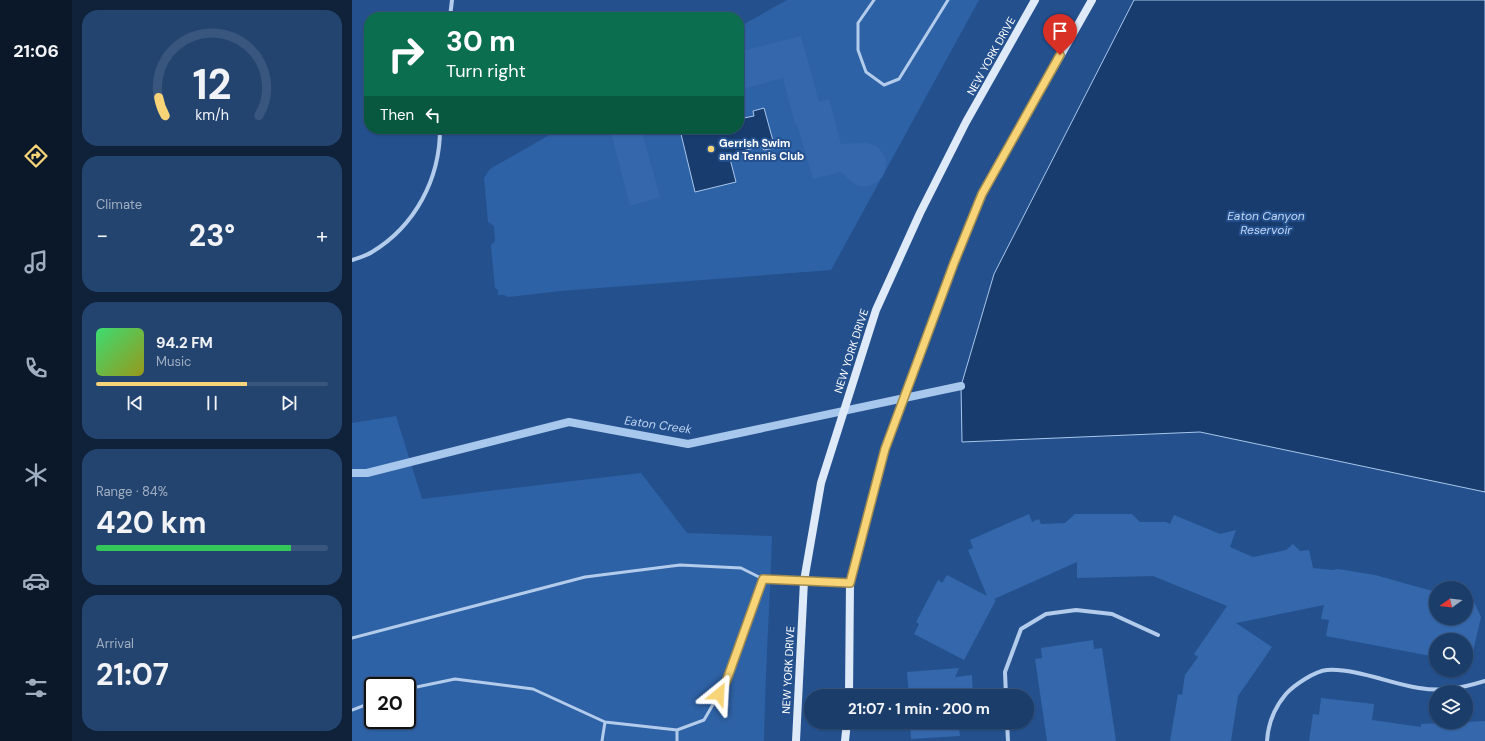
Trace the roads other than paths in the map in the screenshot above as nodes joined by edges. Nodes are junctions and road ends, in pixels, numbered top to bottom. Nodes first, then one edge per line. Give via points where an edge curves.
1 (452, 0) edge
2 (874, 0) edge
3 (948, 0) edge
4 (1035, 0) edge
5 (1092, 0) edge
6 (451, 12) edge
7 (440, 134) edge
8 (352, 260) edge
9 (763, 579) junction
10 (804, 581) junction
11 (850, 583) junction
12 (1158, 635) dead end
13 (352, 638) edge
14 (1485, 681) edge
15 (416, 687) edge
16 (849, 689) edge
17 (1006, 689) edge
18 (364, 705) edge
19 (352, 710) edge
20 (605, 722) junction
21 (846, 729) edge
22 (1007, 729) edge
23 (677, 730) junction
24 (602, 741) edge
25 (677, 741) edge
26 (796, 741) edge
27 (845, 741) edge
28 (1008, 741) edge
29 (1267, 741) edge

1 - 6 street
2 - 3 lane via 858,23 858,50 866,72 884,85 899,79
4 - 10 main road, NEW YORK DRIVE via 966,122 920,213 876,310 821,483
5 - 11 main road via 982,194 885,449
7 - 8 street via 428,189 407,224 372,253
9 - 10 lane
9 - 13 lane via 741,568 680,565 585,577
9 - 23 lane via 726,682 704,720
10 - 11 lane
10 - 26 main road, NEW YORK DRIVE
11 - 16 main road
12 - 17 street via 1112,614 1076,610 1046,614 1021,629 1005,672
14 - 29 street via 1456,690 1420,688 1360,674 1326,670 1295,684 1279,703 1267,730
15 - 20 lane via 455,678 533,689
18 - 19 lane
20 - 23 lane
20 - 24 lane
21 - 27 main road
22 - 28 street
23 - 25 lane

